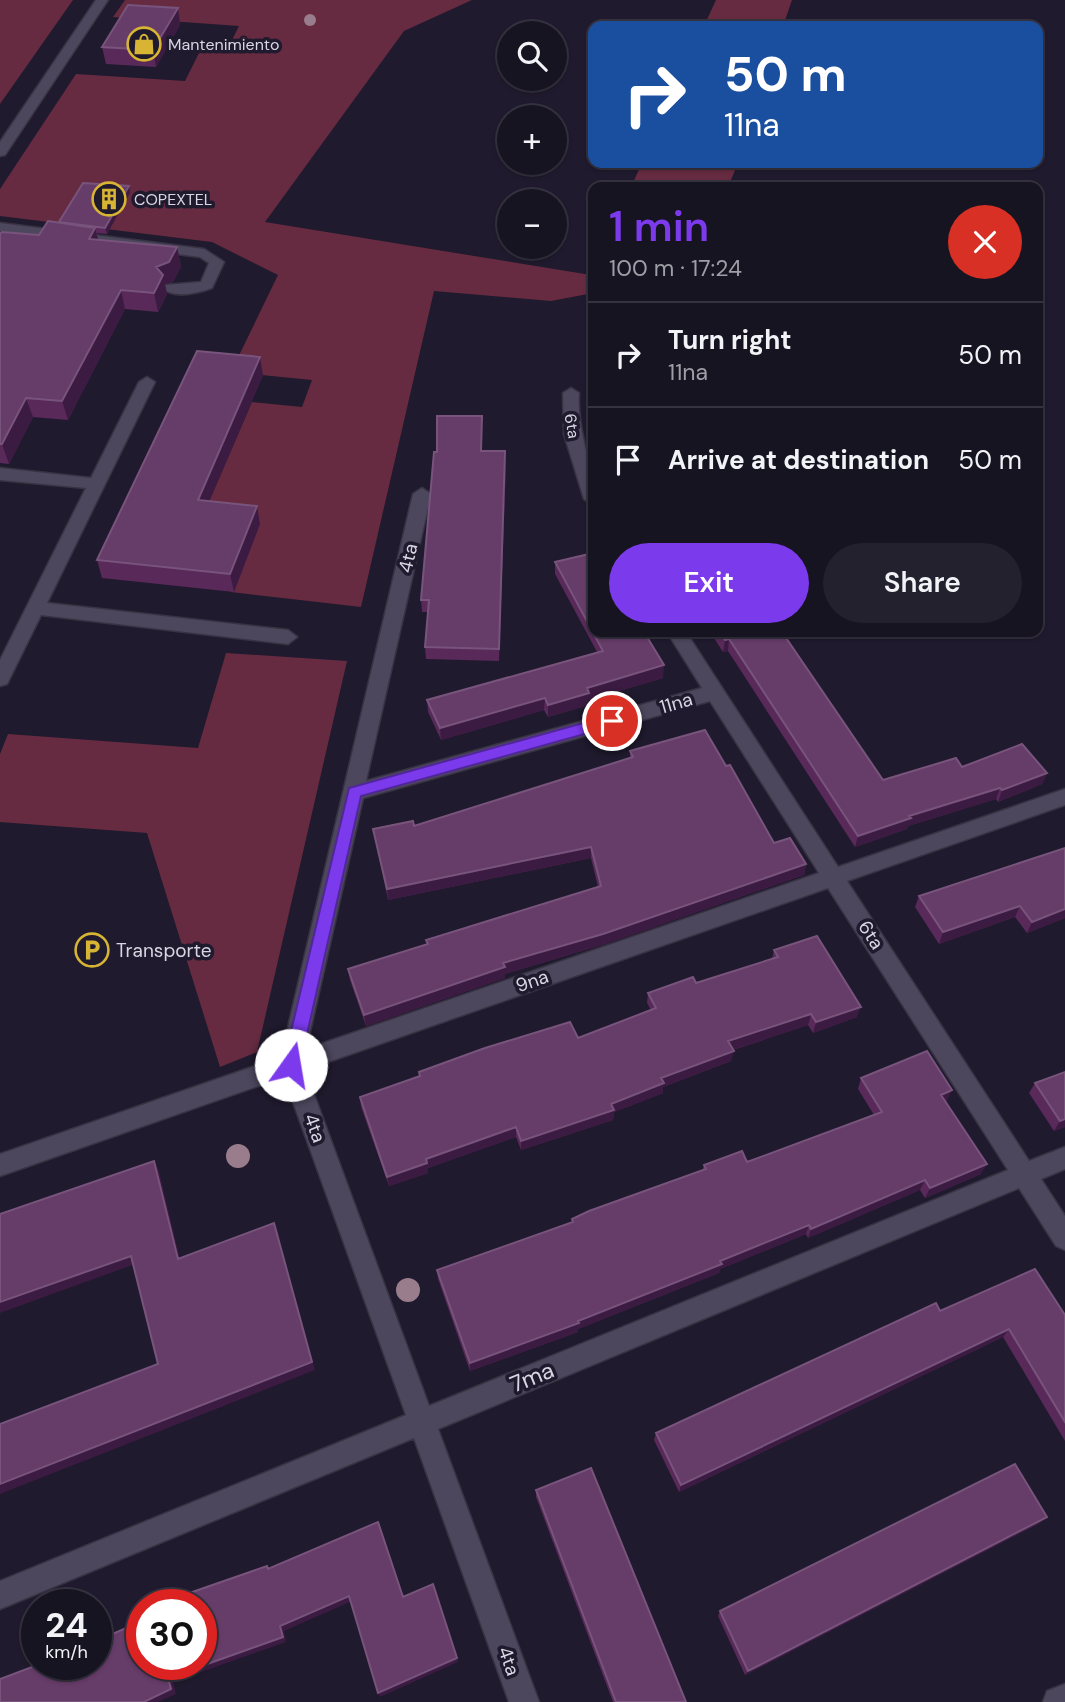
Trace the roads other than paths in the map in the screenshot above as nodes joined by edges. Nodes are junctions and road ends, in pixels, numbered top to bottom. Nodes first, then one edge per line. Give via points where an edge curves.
1 (102, 0) edge
2 (0, 152) edge
3 (0, 227) edge
4 (94, 239) junction
5 (95, 259) edge
6 (170, 288) edge
7 (147, 382) dead end
8 (571, 393) dead end
9 (0, 474) edge
10 (97, 484) junction
11 (588, 485) edge
12 (422, 494) dead end
13 (35, 608) junction
14 (288, 636) dead end
15 (679, 637) edge
16 (0, 678) edge
17 (715, 692) junction
18 (354, 792) junction
19 (1065, 797) edge
20 (834, 877) junction
21 (291, 1065) junction
22 (1065, 1158) edge
23 (0, 1165) edge
24 (1024, 1175) junction
25 (1065, 1238) edge
26 (422, 1422) junction
27 (0, 1595) edge
28 (1065, 1699) edge
29 (524, 1702) edge
30 (1058, 1702) edge

1 - 2 street
3 - 4 street
4 - 5 street
4 - 6 street via 204,253 217,262 207,285
7 - 10 street
8 - 11 street, 6ta via 568,414
9 - 10 street
10 - 13 street
12 - 18 street, 4ta
13 - 14 street
13 - 16 street
15 - 17 street, 6ta
17 - 18 street, 11na
17 - 20 street, 6ta
18 - 21 street, 4ta
19 - 20 street, 9na
20 - 21 street, 9na
20 - 24 street, 6ta
21 - 23 street, 9na
21 - 26 street, 4ta
22 - 24 street, 7ma
24 - 25 street, 6ta
24 - 26 street, 7ma
26 - 27 street, 7ma
26 - 29 street, 4ta
28 - 30 street

